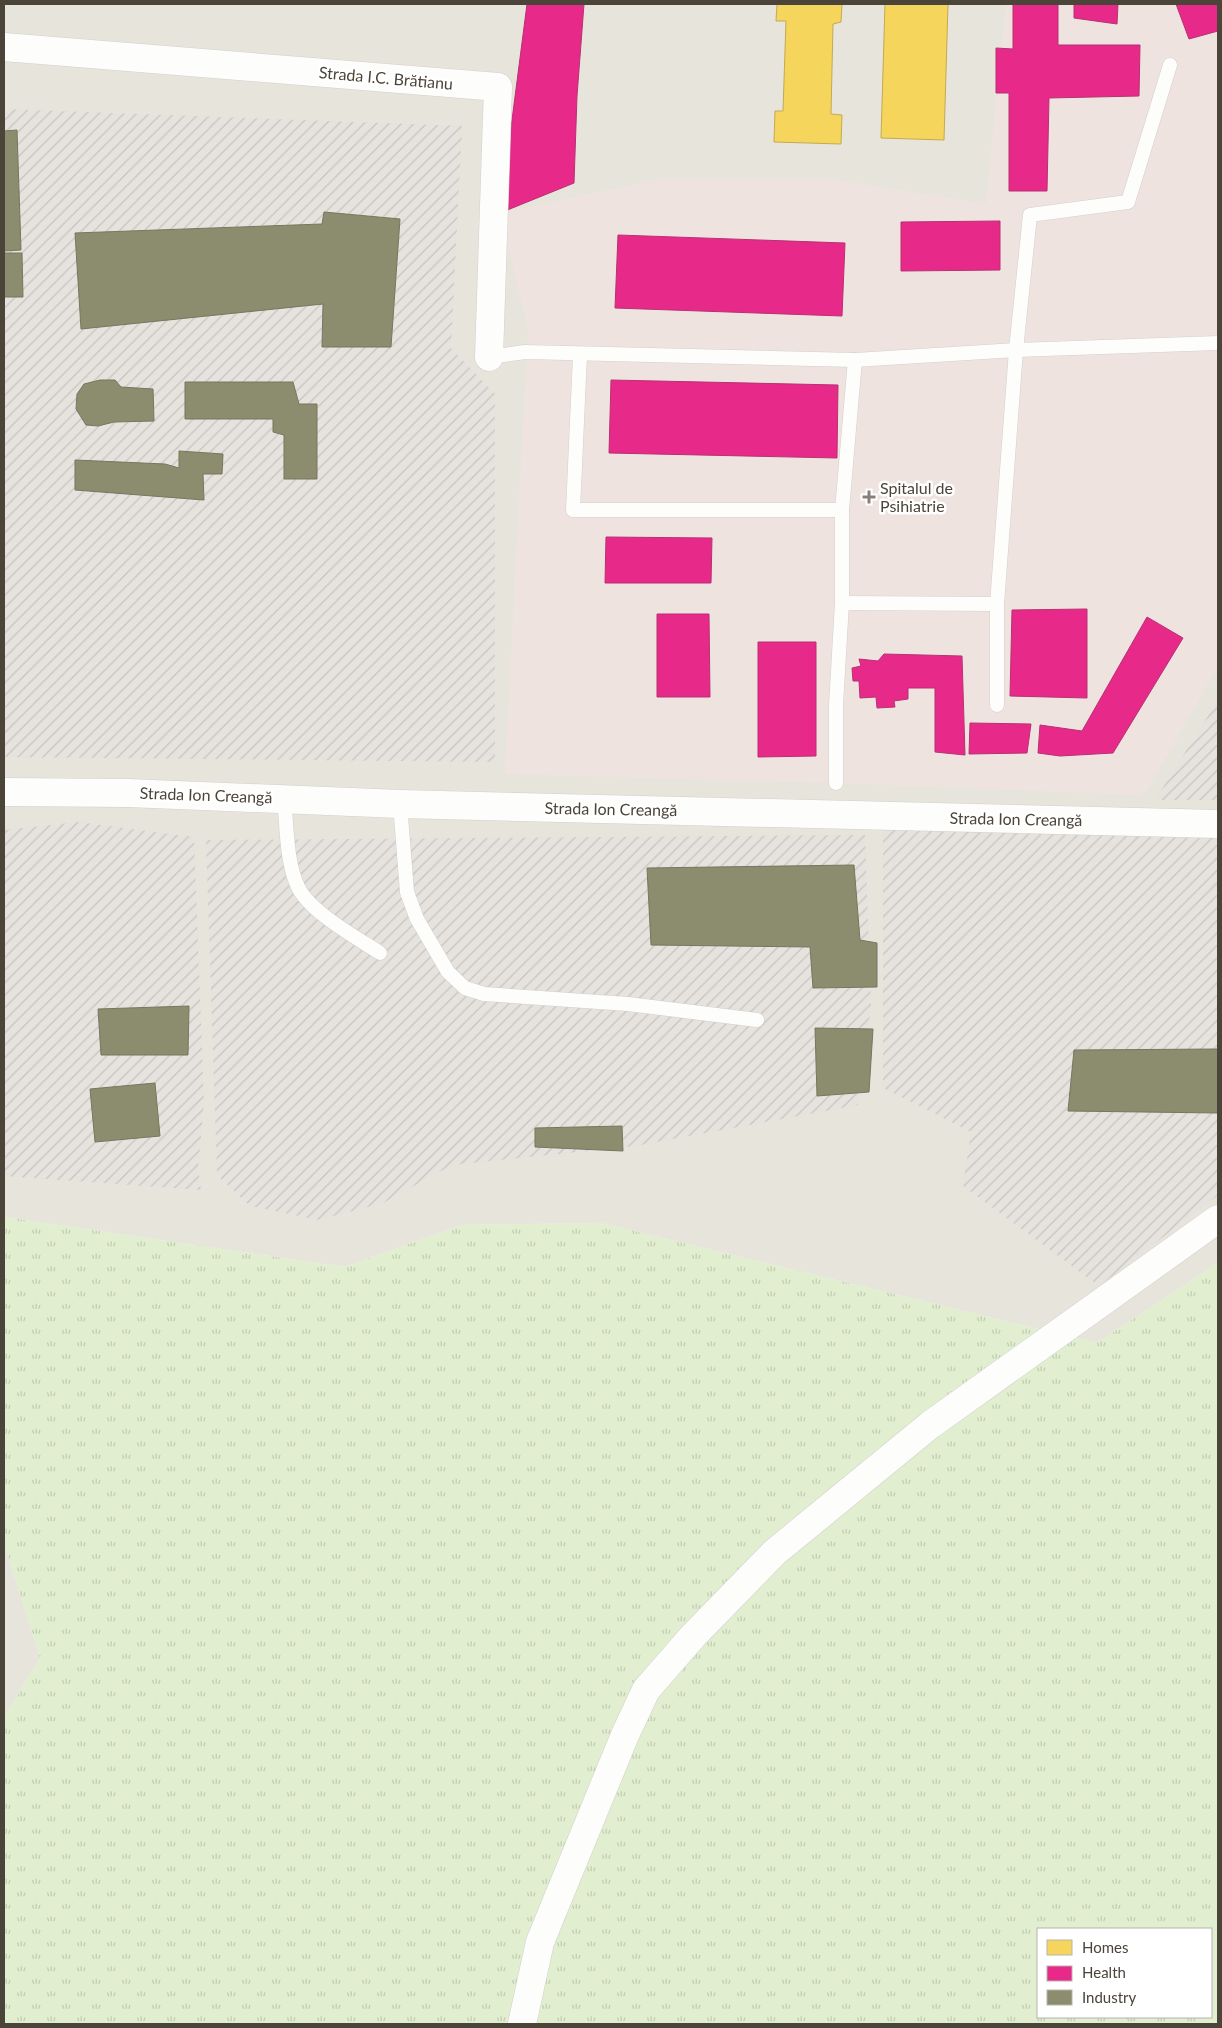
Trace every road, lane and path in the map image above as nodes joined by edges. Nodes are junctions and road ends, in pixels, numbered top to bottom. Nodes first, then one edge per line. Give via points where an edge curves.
1 (4, 47) edge
2 (1170, 65) dead end
3 (1218, 342) edge
4 (1016, 350) junction
5 (580, 354) junction
6 (489, 357) joint
7 (855, 360) junction
8 (842, 510) junction
9 (842, 603) junction
10 (997, 604) junction
11 (997, 705) dead end
12 (836, 783) dead end
13 (4, 792) edge
14 (284, 798) junction
15 (400, 804) junction
16 (1218, 824) edge
17 (380, 953) dead end
18 (757, 1020) dead end
19 (1218, 1218) edge
20 (522, 2024) edge

1 - 6 street, Strada I.C. Brătianu via 498,87
2 - 4 lane via 1128,202 1030,215
3 - 4 lane
4 - 7 lane
4 - 10 lane
5 - 6 lane via 525,352
5 - 7 lane
5 - 8 lane via 572,510
7 - 8 lane
8 - 9 lane
9 - 10 lane
9 - 12 lane via 836,705
10 - 11 lane
13 - 14 street, Strada Ion Creangă
14 - 15 street, Strada Ion Creangă
14 - 17 lane via 291,867 299,890 315,908
15 - 16 street, Strada Ion Creangă
15 - 18 lane via 407,892 448,972 465,988 484,994 628,1004
19 - 20 street via 930,1426 775,1552 693,1636 646,1690 540,1942

